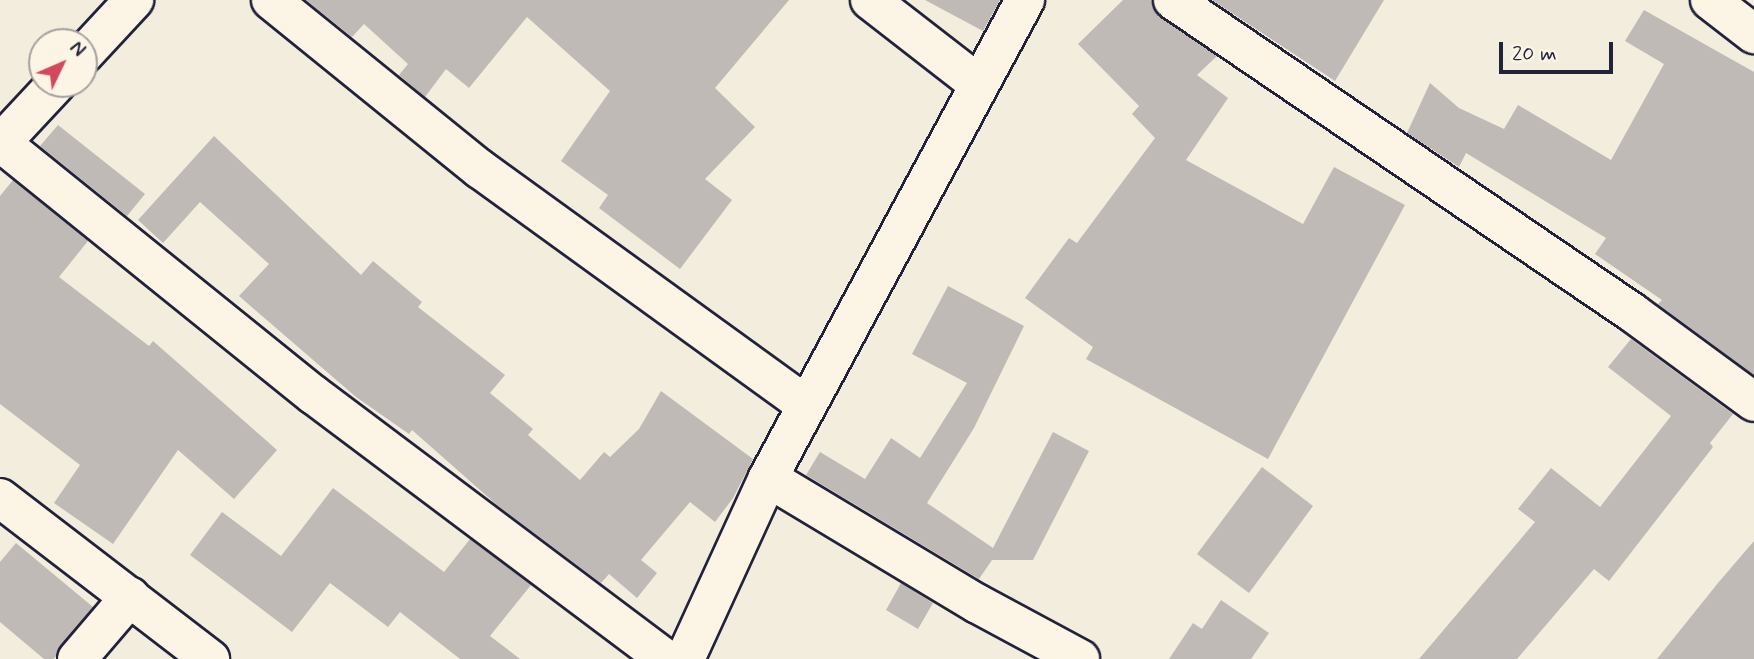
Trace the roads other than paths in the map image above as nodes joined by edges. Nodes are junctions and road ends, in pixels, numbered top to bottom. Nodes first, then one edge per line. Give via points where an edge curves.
1 (134, 0) edge
2 (271, 0) edge
3 (870, 0) edge
4 (1025, 0) edge
5 (1173, 0) edge
6 (1710, 0) edge
7 (1754, 34) edge
8 (98, 39) edge
9 (977, 83) junction
10 (43, 98) edge
11 (1, 143) edge
12 (1754, 402) edge
13 (806, 405) junction
14 (768, 478) junction
15 (0, 498) edge
16 (130, 597) junction
17 (77, 659) edge
18 (210, 659) edge
19 (666, 659) edge
20 (685, 659) edge
21 (1080, 659) edge

1 - 8 street
2 - 13 street via 480,169
3 - 9 street
4 - 9 street
5 - 12 street via 1633,313
6 - 7 street
9 - 13 street
10 - 11 street
11 - 19 street via 314,395
13 - 14 street
14 - 20 street
14 - 21 street via 978,604
15 - 16 street
16 - 17 street
16 - 18 street

